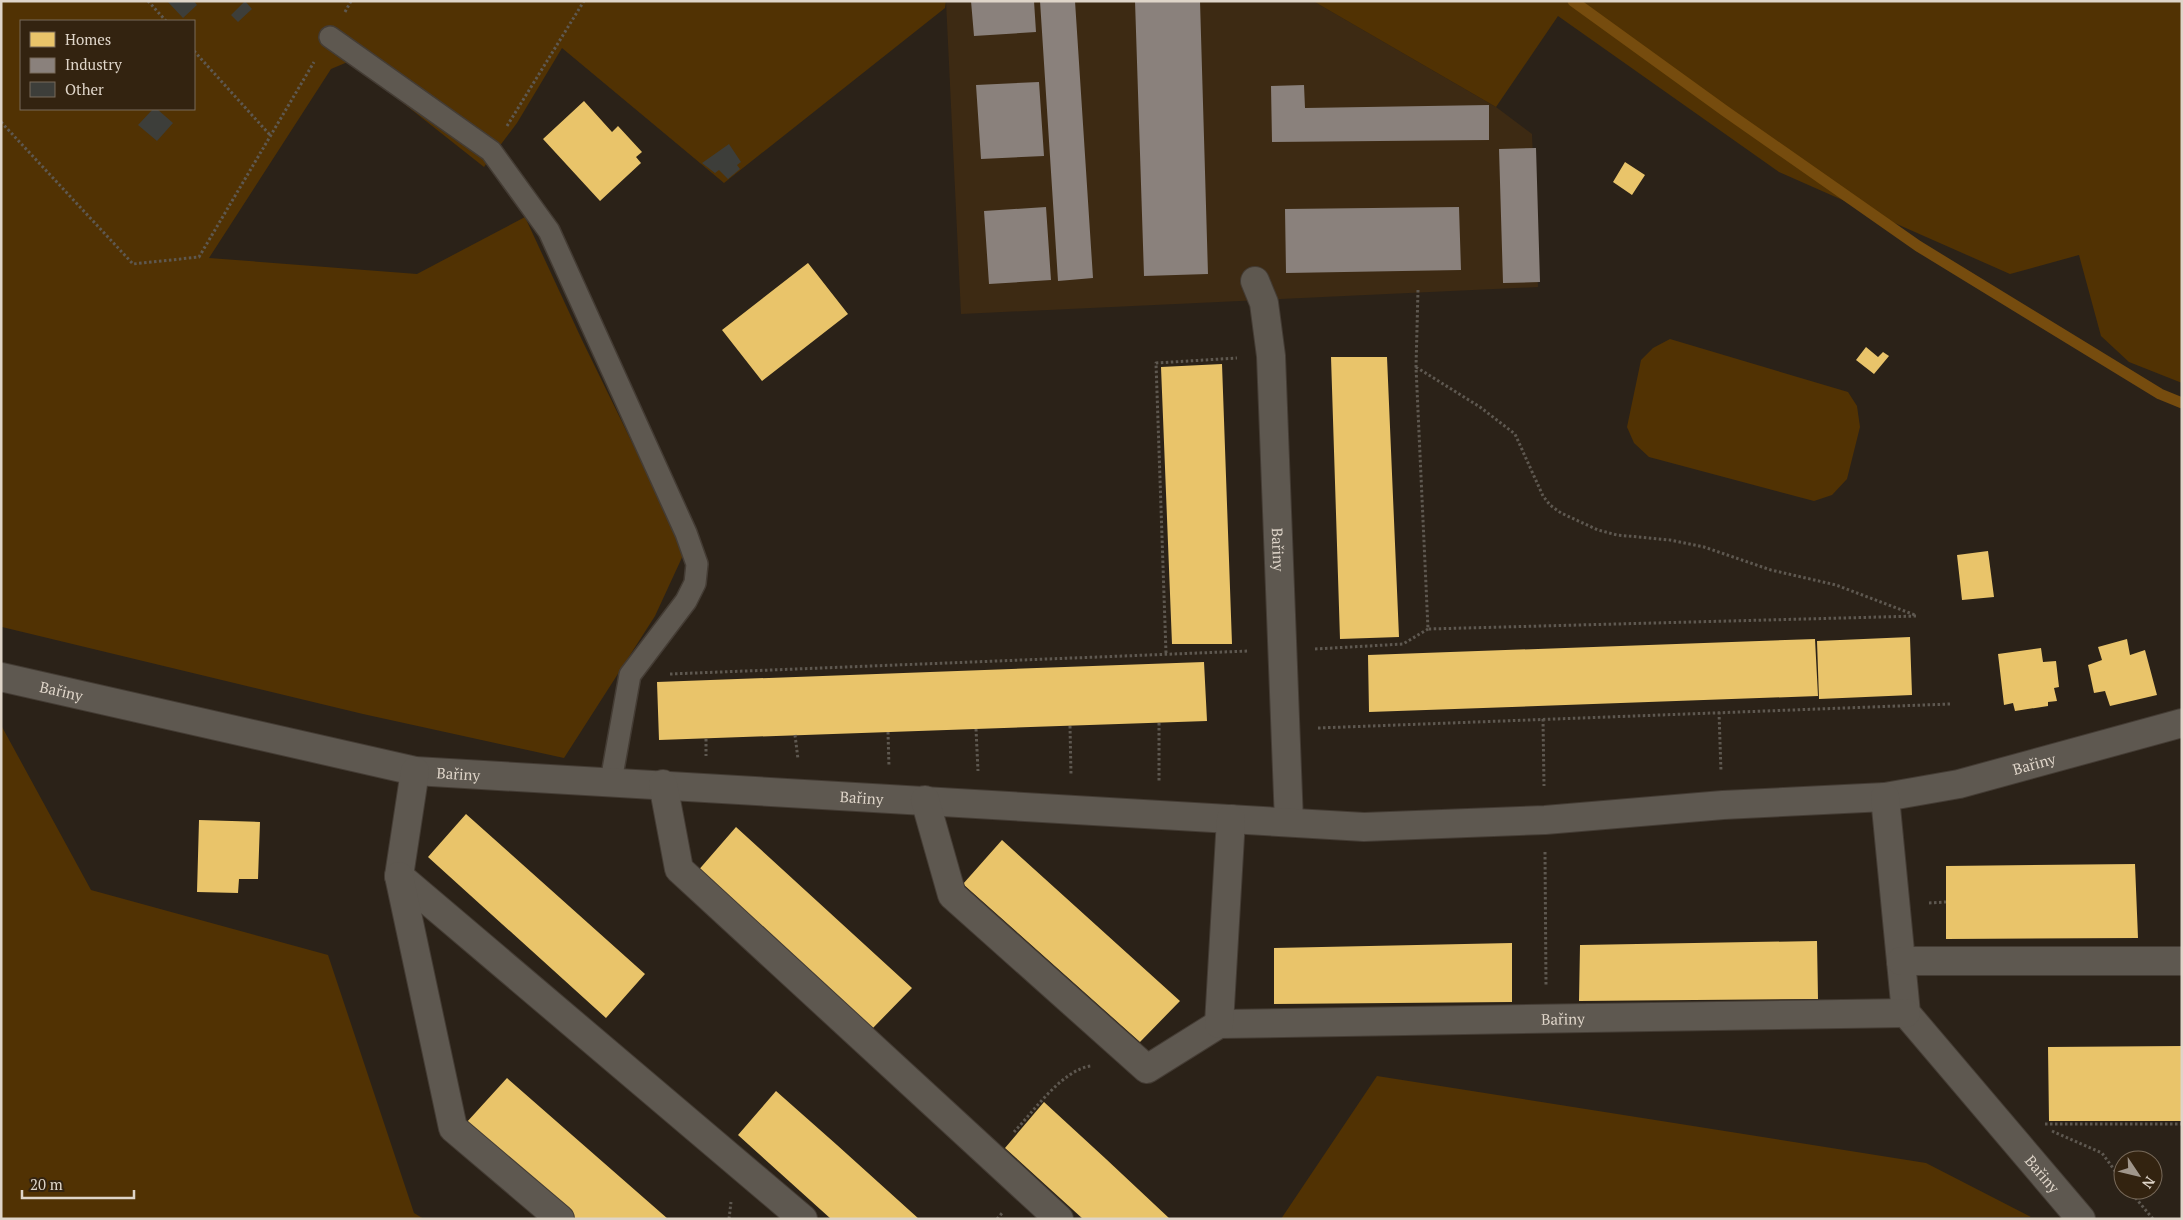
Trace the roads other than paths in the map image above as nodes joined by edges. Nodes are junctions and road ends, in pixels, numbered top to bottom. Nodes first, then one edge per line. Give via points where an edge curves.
1 (330, 36) road end
2 (1255, 281) dead end
3 (1, 677) edge
4 (2182, 723) edge
5 (415, 771) junction
6 (612, 781) junction
7 (663, 784) junction
8 (1885, 797) junction
9 (925, 800) junction
10 (1231, 818) junction
11 (1289, 822) junction
12 (399, 876) junction
13 (1901, 961) junction
14 (2182, 961) edge
15 (1906, 1013) junction
16 (1219, 1024) junction
17 (560, 1219) edge
18 (803, 1219) edge
19 (1060, 1219) edge
20 (2081, 1219) edge

1 - 6 lane via 491,151 549,231 686,532 697,564 695,583 686,602 630,675
2 - 11 street, Bařiny via 1264,303 1271,356
3 - 5 street, Bařiny
4 - 8 street, Bařiny via 1959,784
5 - 6 street, Bařiny
5 - 12 street
6 - 7 street, Bařiny
7 - 9 street, Bařiny
7 - 19 street via 680,868
8 - 11 street, Bařiny via 1723,805 1545,820 1364,826
8 - 13 street
9 - 10 street, Bařiny
9 - 16 street via 952,895 1147,1069
10 - 11 street, Bařiny
10 - 16 street
12 - 17 street via 453,1128
12 - 18 street
13 - 14 street
13 - 15 street
15 - 16 street, Bařiny
15 - 20 street, Bařiny

